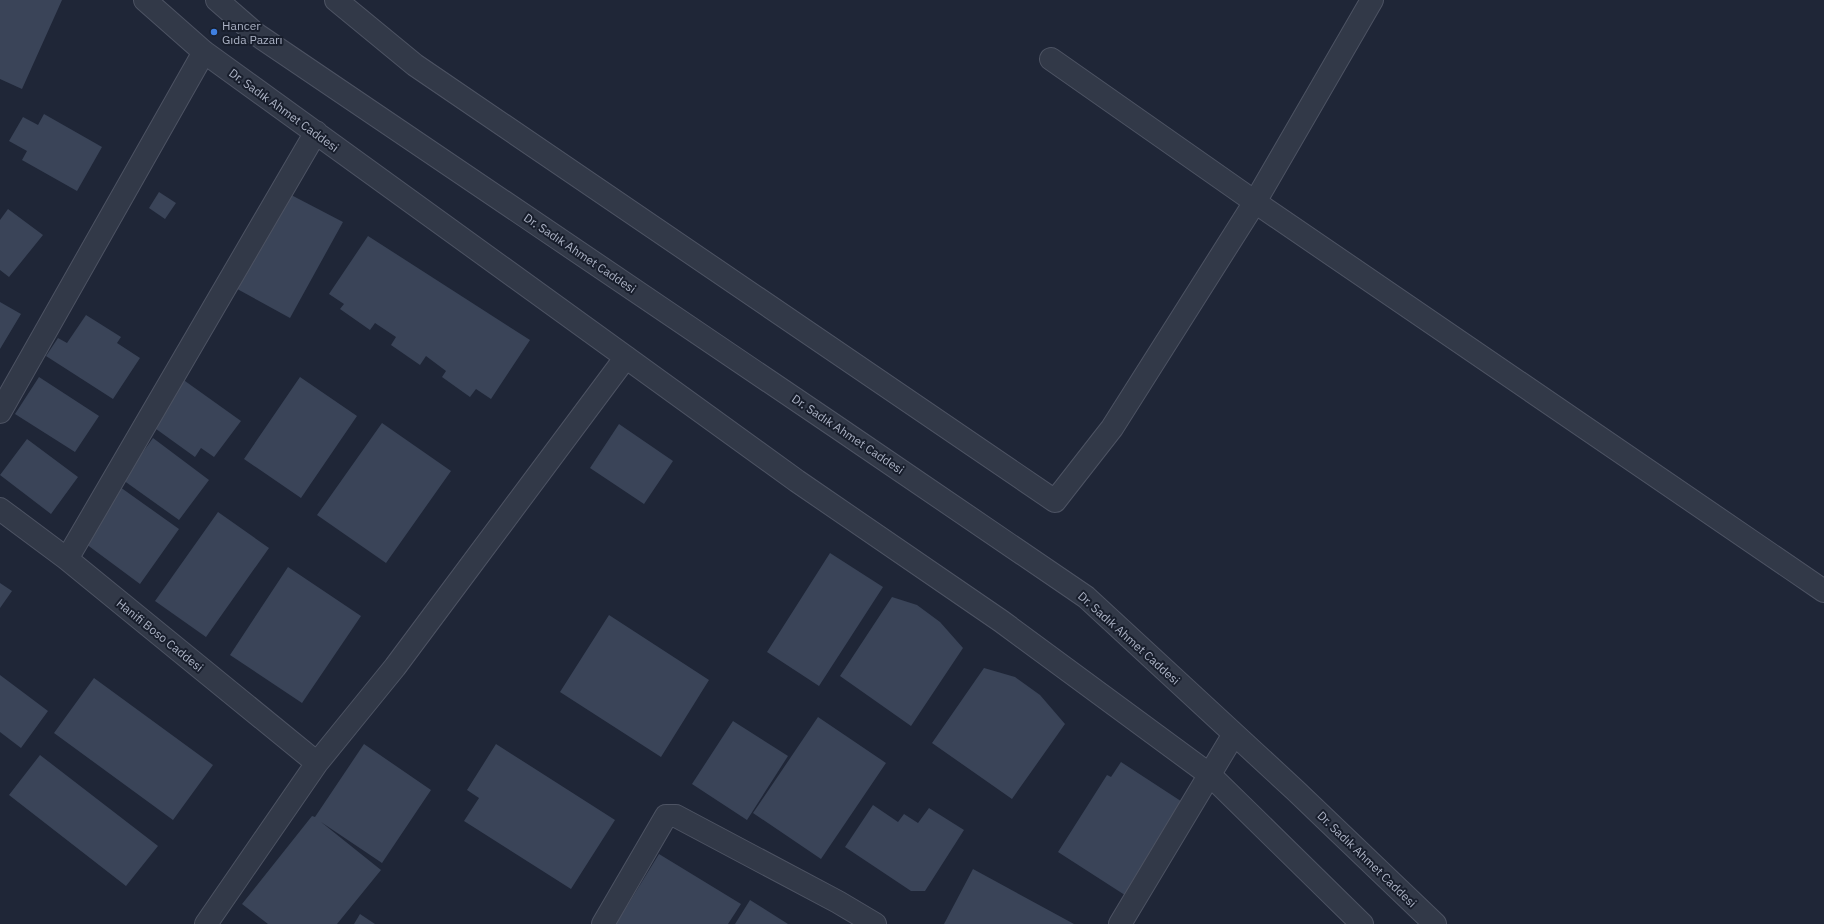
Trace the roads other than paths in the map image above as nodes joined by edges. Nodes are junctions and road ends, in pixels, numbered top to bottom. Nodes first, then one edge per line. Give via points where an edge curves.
1 (145, 0) edge
2 (217, 0) edge
3 (336, 0) edge
4 (1372, 0) edge
5 (204, 52) junction
6 (1051, 59) dead end
7 (316, 132) junction
8 (1255, 202) junction
9 (626, 357) junction
10 (0, 412) edge
11 (0, 508) edge
12 (67, 559) junction
13 (1824, 591) edge
14 (1234, 734) junction
15 (317, 763) junction
16 (1210, 775) junction
17 (212, 922) edge
18 (603, 924) edge
19 (875, 924) edge
20 (1120, 924) edge
21 (1362, 924) edge
22 (1435, 924) edge

1 - 5 street, Dr. Sadık Ahmet Caddesi
2 - 14 street, Dr. Sadık Ahmet Caddesi via 256,34 1086,597
3 - 8 street via 415,65 1055,500 1112,428
4 - 8 street
5 - 7 street, Dr. Sadık Ahmet Caddesi
5 - 10 street
6 - 8 street
7 - 9 street, Dr. Sadık Ahmet Caddesi
7 - 12 street
8 - 13 street
9 - 15 street via 395,667
9 - 16 street, Dr. Sadık Ahmet Caddesi via 797,481 1001,621
11 - 12 street, Hanifi Boso Caddesi
12 - 15 street, Hanifi Boso Caddesi
14 - 16 street
14 - 22 street, Dr. Sadık Ahmet Caddesi
15 - 17 street
16 - 20 street
16 - 21 street, Dr. Sadık Ahmet Caddesi
18 - 19 street via 666,816 676,816

